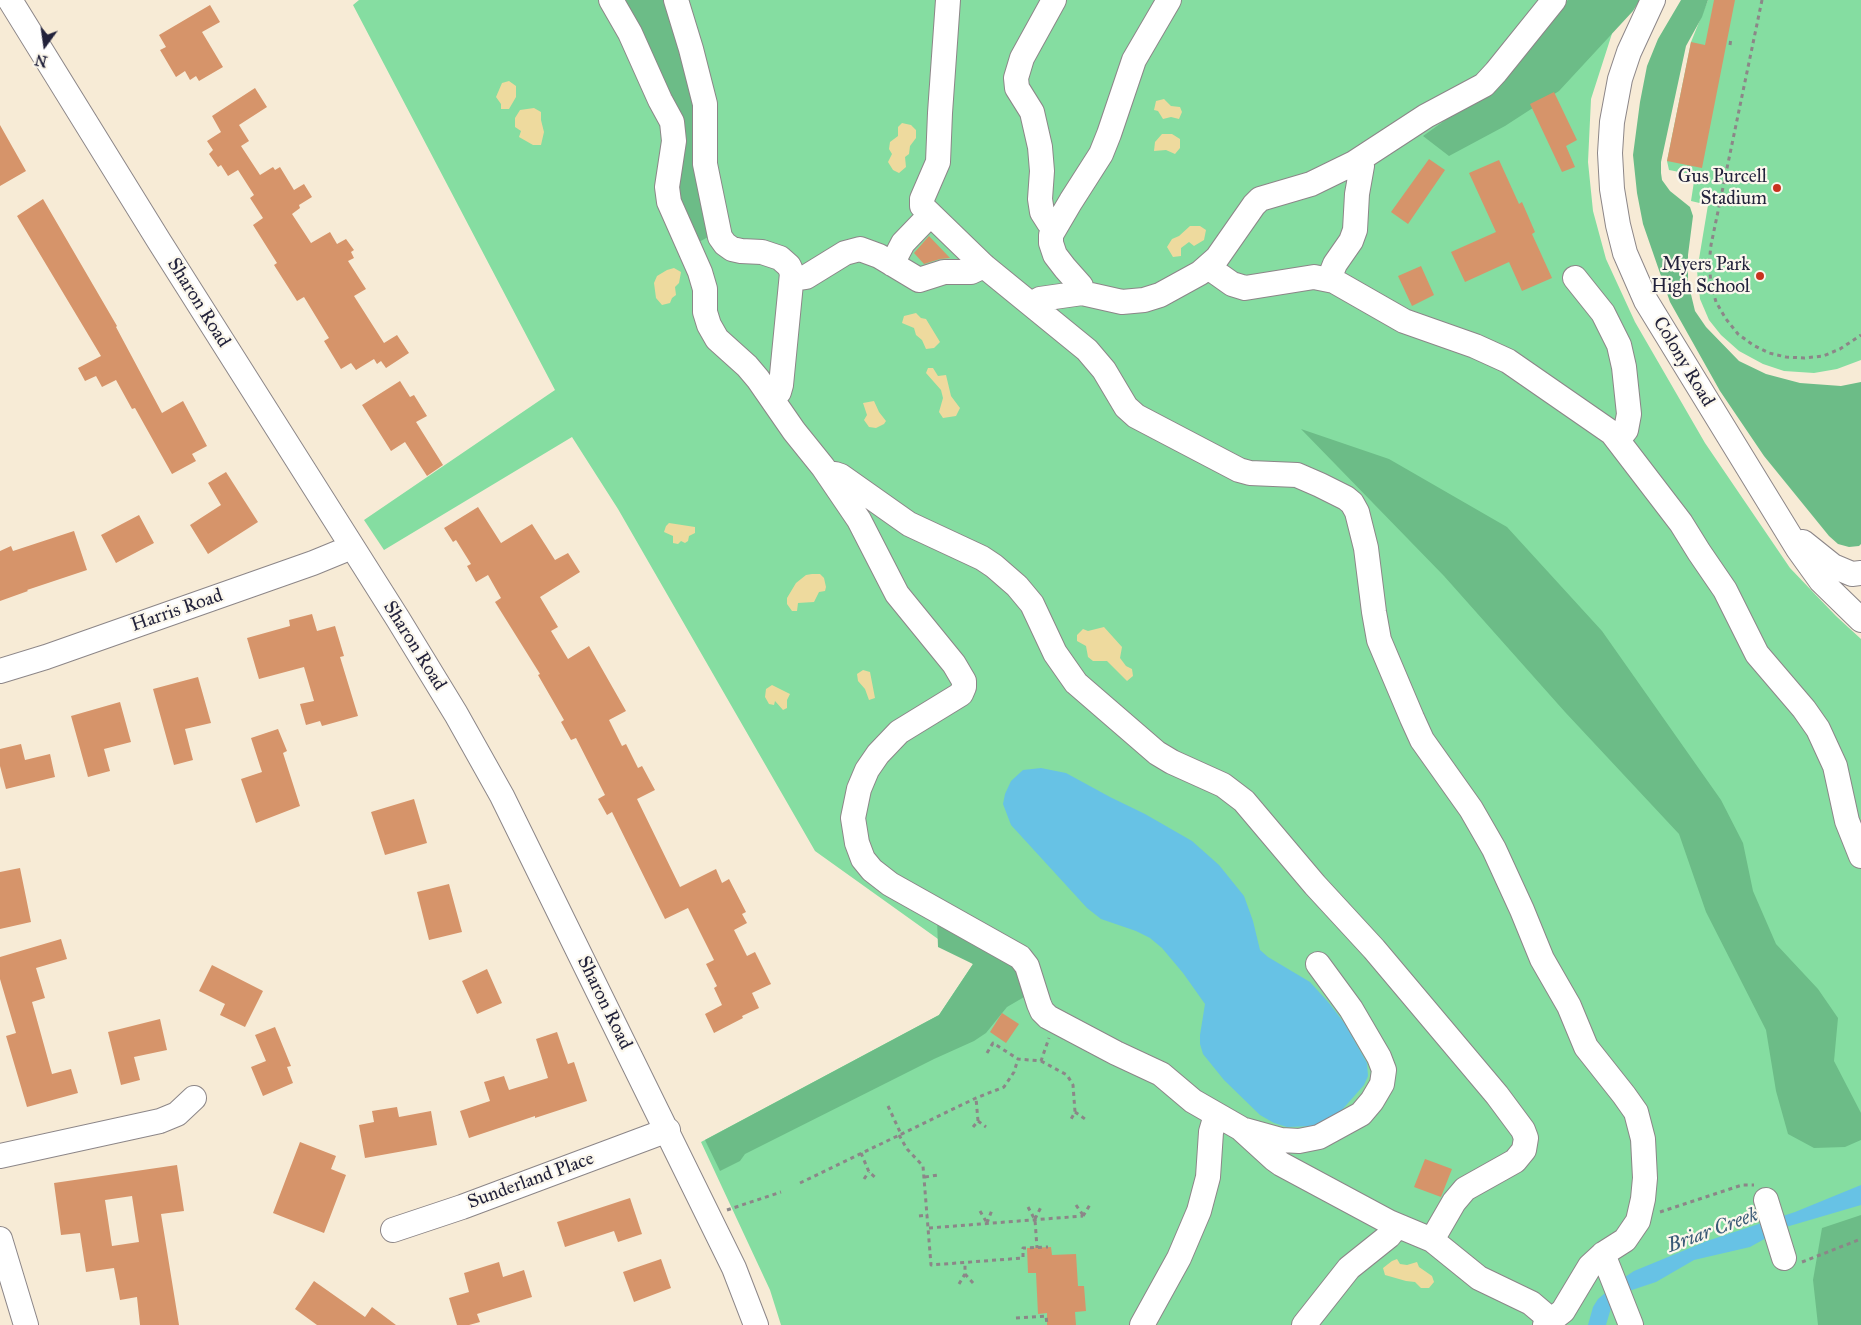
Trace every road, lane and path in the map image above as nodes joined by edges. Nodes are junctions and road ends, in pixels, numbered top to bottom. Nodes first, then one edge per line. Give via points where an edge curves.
1 (10, 0) edge
2 (611, 0) edge
3 (676, 0) edge
4 (948, 0) edge
5 (1054, 0) edge
6 (1169, 0) edge
7 (1554, 0) edge
8 (1653, 0) edge
9 (1762, 0) edge
10 (1731, 38) dead end
11 (1730, 45) dead end
12 (1360, 160) junction
13 (1321, 179) junction
14 (1356, 201) junction
15 (930, 215) junction
16 (1054, 227) junction
17 (892, 264) junction
18 (984, 266) junction
19 (1208, 267) junction
20 (1575, 278) dead end
21 (793, 279) junction
22 (1329, 279) junction
23 (1082, 293) junction
24 (1031, 304) junction
25 (1861, 335) edge
26 (773, 399) junction
27 (1618, 440) junction
28 (829, 476) junction
29 (1776, 511) junction
30 (352, 546) junction
31 (1861, 573) edge
32 (1861, 620) edge
33 (0, 671) edge
34 (1861, 856) edge
35 (1318, 964) dead end
36 (1054, 1021) junction
37 (987, 1053) dead end
38 (1018, 1059) junction
39 (1041, 1060) junction
40 (194, 1098) dead end
41 (976, 1098) junction
42 (888, 1106) dead end
43 (1075, 1112) junction
44 (1216, 1115) junction
45 (1085, 1119) dead end
46 (978, 1120) junction
47 (1070, 1121) dead end
48 (973, 1127) dead end
49 (986, 1127) dead end
50 (668, 1130) junction
51 (1243, 1131) junction
52 (900, 1134) junction
53 (861, 1153) junction
54 (0, 1156) edge
55 (869, 1172) junction
56 (938, 1176) dead end
57 (925, 1177) junction
58 (864, 1179) dead end
59 (876, 1179) dead end
60 (800, 1183) dead end
61 (781, 1192) dead end
62 (1766, 1200) joint
63 (1091, 1203) dead end
64 (1076, 1205) dead end
65 (1041, 1207) dead end
66 (1028, 1208) dead end
67 (992, 1210) dead end
68 (980, 1211) dead end
69 (1641, 1211) junction
70 (928, 1215) junction
71 (709, 1216) junction
72 (919, 1216) dead end
73 (1083, 1216) junction
74 (1035, 1220) junction
75 (987, 1223) junction
76 (1397, 1226) junction
77 (929, 1228) junction
78 (393, 1230) dead end
79 (0, 1239) edge
80 (1432, 1240) junction
81 (1861, 1240) edge
82 (1048, 1247) dead end
83 (1037, 1248) junction
84 (1784, 1258) joint
85 (1605, 1260) junction
86 (964, 1263) junction
87 (965, 1274) junction
88 (959, 1284) dead end
89 (974, 1284) dead end
90 (1016, 1318) dead end
91 (1629, 1320) edge
92 (1548, 1323) edge
93 (26, 1325) edge
94 (756, 1325) edge
95 (1047, 1325) edge
96 (1142, 1325) edge
97 (1304, 1325) edge

1 - 30 street, Sharon Road
2 - 26 street via 672,122 674,141 667,187 669,202 703,280 709,325 717,339 747,366
3 - 21 street via 705,104 705,164 720,237 732,249 762,252 780,258 791,270
4 - 15 street via 938,162 921,202
5 - 16 street via 1022,58 1016,78 1017,88 1032,112 1040,147 1042,212
6 - 16 street via 1134,60 1101,154
7 - 12 street via 1484,86 1426,116
8 - 29 street, Colony Road via 1628,52 1614,108 1610,169 1618,225 1629,263 1646,301
9 - 25 path via 1711,245 1710,283 1716,302 1738,334 1769,352 1786,357 1823,356
10 - 11 path
12 - 13 street
12 - 14 street
13 - 14 street
13 - 19 street via 1257,201
14 - 22 street via 1353,236
15 - 17 street via 903,243
15 - 18 street
16 - 23 street via 1050,239 1052,248 1081,286
17 - 18 street via 919,280 944,272 971,272
17 - 21 street via 869,251 856,249 806,277
18 - 24 street
19 - 22 street via 1232,284 1245,288 1314,278
19 - 23 street via 1200,274 1144,300 1122,302
20 - 27 street via 1603,313 1619,345 1629,414 1626,430
21 - 26 street via 781,385
22 - 27 street via 1404,322 1463,341 1508,361
23 - 24 street via 1040,299
24 - 69 street via 1088,350 1126,407 1136,416 1239,470 1297,475 1352,503 1366,548 1379,640 1412,718 1494,849 1542,960 1569,1006 1586,1047 1638,1117 1645,1169
26 - 28 street
27 - 34 street via 1681,522 1715,574 1757,654 1818,729 1835,766 1847,821
28 - 36 street via 860,520 898,594 961,674 965,684 958,696 899,732 872,763 859,789 854,811 860,853 872,870 890,884 1020,957 1028,966 1042,1011
28 - 80 street via 841,476 909,524 982,558 1017,586 1032,604 1055,653 1076,683 1157,753 1223,785 1244,801 1497,1095 1523,1130 1526,1138 1524,1150 1515,1161 1465,1189
29 - 31 street, Colony Road via 1824,560 1842,571
29 - 32 street, Colony Road via 1821,581
30 - 33 street, Harris Road via 313,563
30 - 50 street, Sharon Road via 454,711 502,796
35 - 51 street via 1351,1009 1379,1057 1384,1070 1382,1084 1361,1114 1319,1136 1290,1141
36 - 39 path
36 - 44 street via 1166,1077 1193,1101
37 - 38 path via 994,1043
38 - 39 path
38 - 41 path via 1004,1087
39 - 43 path via 1067,1075 1072,1085
40 - 54 street via 177,1114 160,1121
41 - 46 path
41 - 52 path
42 - 52 path
43 - 45 path
43 - 47 path
44 - 51 street
44 - 96 street via 1208,1177 1199,1211 1179,1258
46 - 48 path
46 - 49 path
50 - 71 street, Sharon Road
50 - 78 street, Sunderland Place
51 - 76 street via 1281,1164
52 - 53 path
52 - 57 path via 907,1149 923,1166
53 - 55 path
53 - 60 path
55 - 58 path
55 - 59 path
56 - 57 path
57 - 70 path
61 - 71 path
62 - 69 path via 1759,1187 1742,1185 1659,1213
62 - 84 street
63 - 73 path
64 - 73 path
65 - 74 path
66 - 74 path
67 - 75 path
68 - 75 path
69 - 85 street via 1629,1236
70 - 72 path
70 - 77 path
71 - 94 street, Sharon Road
73 - 74 path
74 - 75 path
74 - 83 path
75 - 77 path
76 - 80 street
76 - 97 street via 1342,1275
77 - 86 path via 931,1265
79 - 93 street
80 - 92 street via 1479,1278 1531,1303
81 - 84 path via 1794,1265 1788,1265
82 - 83 path
83 - 86 path via 1023,1248 1023,1258
85 - 91 street
85 - 92 street via 1586,1272 1562,1311
86 - 87 path
87 - 88 path
87 - 89 path
90 - 95 path via 1046,1316

